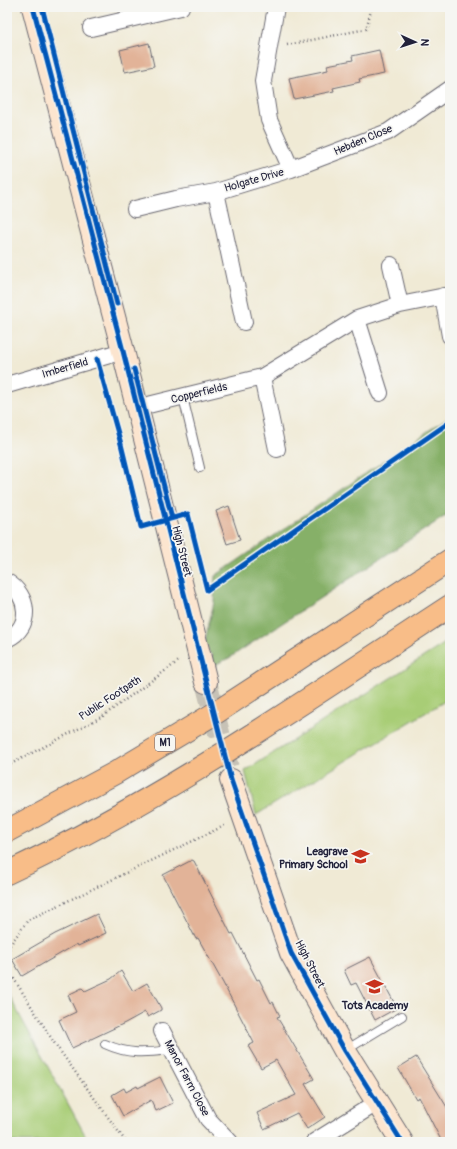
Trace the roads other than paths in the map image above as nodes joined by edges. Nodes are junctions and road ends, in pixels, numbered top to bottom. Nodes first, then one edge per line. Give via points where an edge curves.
1 (33, 7) edge
2 (181, 7) edge
3 (276, 7) edge
4 (91, 28) dead end
5 (450, 89) edge
6 (291, 169) junction
7 (216, 192) junction
8 (135, 209) dead end
9 (391, 265) dead end
10 (447, 295) edge
11 (400, 305) junction
12 (357, 319) junction
13 (244, 322) dead end
14 (450, 336) edge
15 (123, 351) junction
16 (262, 377) junction
17 (7, 385) edge
18 (380, 393) dead end
19 (183, 397) junction
20 (136, 408) junction
21 (277, 449) dead end
22 (200, 468) dead end
23 (450, 560) edge
24 (7, 582) edge
25 (450, 606) edge
26 (7, 639) edge
27 (206, 682) tunnel mouth
28 (231, 780) tunnel mouth
29 (7, 831) edge
30 (7, 873) edge
31 (402, 1016) dead end
32 (162, 1031) dead end
33 (104, 1044) dead end
34 (171, 1050) junction
35 (346, 1051) junction
36 (378, 1102) junction
37 (230, 1142) edge
38 (314, 1142) edge
39 (402, 1142) edge

1 - 15 street, High Street
2 - 4 street
3 - 6 street, Holgate Drive via 263,81 270,120
5 - 6 street, Hebden Close via 388,132
6 - 7 street, Holgate Drive
7 - 8 street, Holgate Drive
7 - 13 street, Holgate Drive
9 - 11 street
10 - 11 street, Copperfields
10 - 14 street, Copperfields
11 - 12 street, Copperfields
12 - 16 street, Copperfields
12 - 18 street
15 - 17 street, Imberfield
15 - 20 street, High Street
16 - 19 street, Copperfields
16 - 21 street
19 - 20 street, Copperfields
19 - 22 lane
20 - 27 street, High Street
23 - 29 highway, M1 via 210,716 116,773
24 - 26 street via 15,586 21,594 26,614 18,632
25 - 30 highway via 215,758 135,806
28 - 35 street, High Street via 291,954
31 - 35 lane
32 - 34 street, Manor Farm Close
33 - 34 lane via 134,1053
34 - 37 street, Manor Farm Close via 208,1119
35 - 36 street, High Street
36 - 38 street
36 - 39 street, High Street

